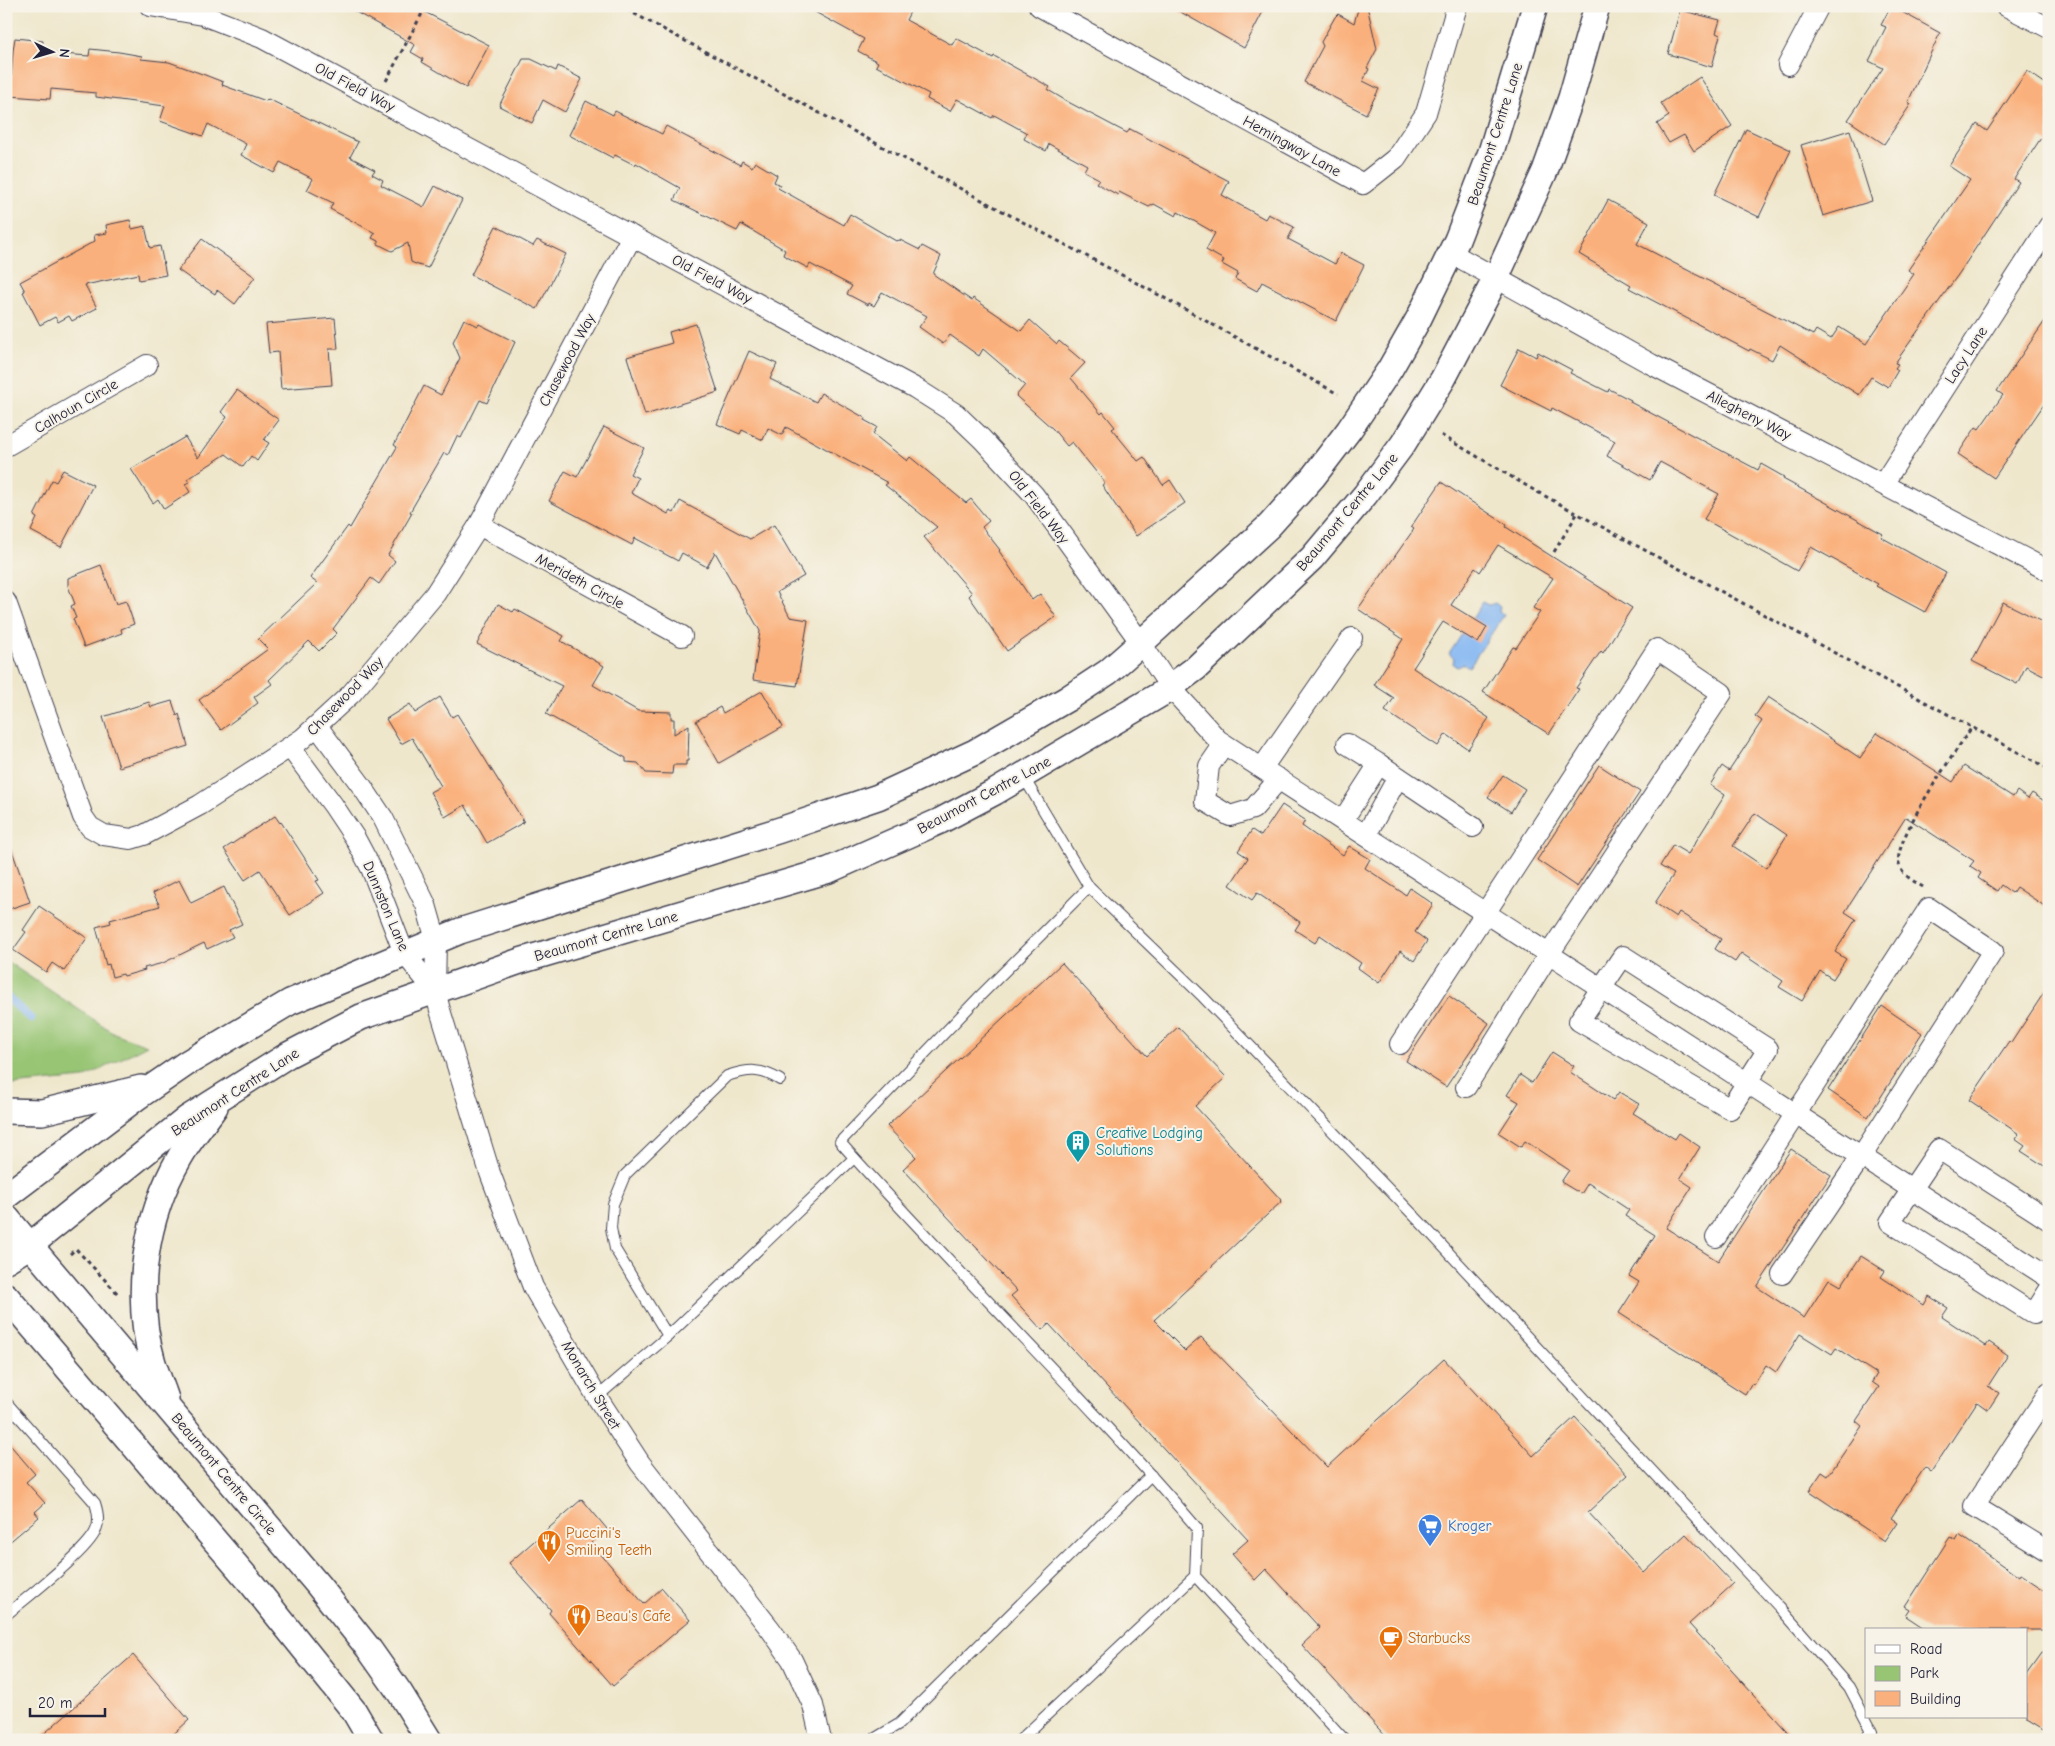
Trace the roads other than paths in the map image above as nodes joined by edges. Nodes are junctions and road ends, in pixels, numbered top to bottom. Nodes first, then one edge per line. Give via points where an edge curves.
1 (150, 6) edge
2 (1039, 6) edge
3 (1457, 6) edge
4 (1535, 6) edge
5 (1597, 6) edge
6 (1819, 6) edge
7 (2006, 6) edge
8 (2049, 28) edge
9 (1788, 65) dead end
10 (2049, 226) edge
11 (632, 236) junction
12 (1451, 253) junction
13 (1496, 278) junction
14 (147, 365) dead end
15 (6, 446) edge
16 (1883, 484) junction
17 (479, 525) junction
18 (2049, 571) edge
19 (6, 602) edge
20 (682, 636) dead end
21 (1352, 638) dead end
22 (1141, 643) junction
23 (1170, 687) junction
24 (317, 726) junction
25 (1224, 744) junction
26 (1348, 744) dead end
27 (290, 747) junction
28 (1379, 764) junction
29 (1262, 768) junction
30 (1022, 776) junction
31 (1398, 777) junction
32 (1279, 779) junction
33 (1343, 820) junction
34 (1473, 827) dead end
35 (1366, 835) junction
36 (1089, 886) junction
37 (1487, 913) junction
38 (436, 940) junction
39 (404, 953) junction
40 (1549, 954) junction
41 (1600, 987) junction
42 (434, 991) junction
43 (1400, 1044) dead end
44 (780, 1080) dead end
45 (1748, 1082) junction
46 (156, 1084) junction
47 (1466, 1087) dead end
48 (222, 1097) junction
49 (6, 1111) edge
50 (1796, 1114) junction
51 (1861, 1156) junction
52 (854, 1158) junction
53 (1912, 1190) junction
54 (6, 1196) edge
55 (6, 1217) edge
56 (2049, 1220) edge
57 (1716, 1237) dead end
58 (29, 1246) junction
59 (6, 1260) edge
60 (1782, 1274) dead end
61 (2049, 1278) edge
62 (2049, 1290) edge
63 (6, 1296) edge
64 (668, 1336) junction
65 (2049, 1392) edge
66 (597, 1398) junction
67 (6, 1402) edge
68 (171, 1412) junction
69 (1151, 1475) junction
70 (2049, 1546) edge
71 (1194, 1576) junction
72 (6, 1615) edge
73 (1865, 1718) edge
74 (1865, 1718) edge
75 (371, 1740) edge
76 (429, 1740) edge
77 (821, 1740) edge
78 (872, 1740) edge
79 (1020, 1740) edge
80 (1346, 1740) edge
81 (1864, 1740) edge

1 - 11 street, Old Field Way via 203,16 262,38
2 - 3 street, Hemingway Lane via 1363,184 1396,158 1426,113
4 - 12 street, Beaumont Centre Lane via 1492,152
5 - 13 street, Beaumont Centre Lane via 1571,98 1544,171
6 - 9 street
7 - 8 street
10 - 16 street, Lacy Lane
11 - 17 street, Chasewood Way
11 - 22 street, Old Field Way via 915,388 956,414 1034,495
12 - 13 street, Allegheny Way
12 - 22 street, Beaumont Centre Lane via 1390,369 1313,477 1269,526
13 - 16 street, Allegheny Way via 1651,364
13 - 23 street, Beaumont Centre Lane via 1443,379 1403,444 1365,495 1312,558 1196,668
14 - 15 street, Calhoun Circle
16 - 18 street, Allegheny Way
17 - 20 street, Merideth Circle
17 - 24 street, Chasewood Way via 435,594 351,694
19 - 27 street, Chasewood Way via 82,817 90,827 104,835 131,839 144,835 200,806
21 - 29 street
22 - 23 street, Old Field Way
22 - 38 street, Beaumont Centre Lane via 1108,672 1067,699 975,752 878,797
23 - 25 street, Old Field Way
23 - 30 street, Beaumont Centre Lane
24 - 27 street, Chasewood Way
24 - 38 street, Dunnston Lane via 383,818 426,905
25 - 29 street, Old Field Way
25 - 32 street via 1209,766 1205,801 1230,816 1253,809
26 - 28 street
27 - 39 street, Dunnston Lane via 355,838 371,868
28 - 31 street
28 - 33 street
29 - 32 street, Old Field Way
30 - 36 lane
30 - 42 street, Beaumont Centre Lane via 940,821 829,870 520,961
31 - 34 street
31 - 35 street
32 - 33 street, Old Field Way
33 - 35 street, Old Field Way
35 - 37 street, Old Field Way
36 - 52 lane via 840,1142
36 - 73 lane via 1204,997 1416,1217 1773,1600 1849,1687
37 - 40 street, Old Field Way
37 - 40 street via 1657,649 1722,693
37 - 43 street
38 - 39 street, Beaumont Centre Lane
38 - 42 street, Dunnston Lane
39 - 42 street, Dunnston Lane
39 - 46 street, Beaumont Centre Lane via 290,1002
40 - 41 street, Old Field Way
40 - 47 street
41 - 45 street, Old Field Way
41 - 45 street via 1579,1021 1730,1109
41 - 45 street via 1623,956 1768,1049
42 - 48 street, Beaumont Centre Lane via 361,1017 288,1056
42 - 66 street, Monarch Street via 490,1173 533,1286
44 - 64 lane via 765,1072 744,1071 727,1076 624,1175 613,1204 611,1228 615,1250
45 - 50 street, Old Field Way
46 - 49 street via 42,1112
46 - 54 street, Beaumont Centre Lane
48 - 58 street, Beaumont Centre Lane via 188,1118
48 - 68 street via 180,1157 148,1237 144,1276 145,1321 153,1362
50 - 51 street, Old Field Way
50 - 51 street via 1929,908 1993,952
50 - 57 street
51 - 53 street, Old Field Way
51 - 60 street
52 - 64 lane
52 - 69 lane via 901,1212
53 - 56 street via 1939,1149
53 - 61 street, Old Field Way
53 - 62 street via 1890,1222 2034,1314
55 - 58 street, Beaumont Centre Circle
58 - 59 street, Beaumont Centre Lane
58 - 68 street, Beaumont Centre Circle
63 - 75 street via 252,1584 354,1711
64 - 66 lane
65 - 70 street via 1974,1506 2046,1550
66 - 77 street, Monarch Street via 640,1463 792,1660 813,1705
67 - 72 lane via 95,1503 99,1515 96,1530 86,1546
68 - 76 street, Beaumont Centre Circle via 369,1649
69 - 71 lane via 1198,1528
69 - 78 lane via 899,1724
71 - 79 lane
71 - 80 lane
74 - 81 lane via 1872,1731

